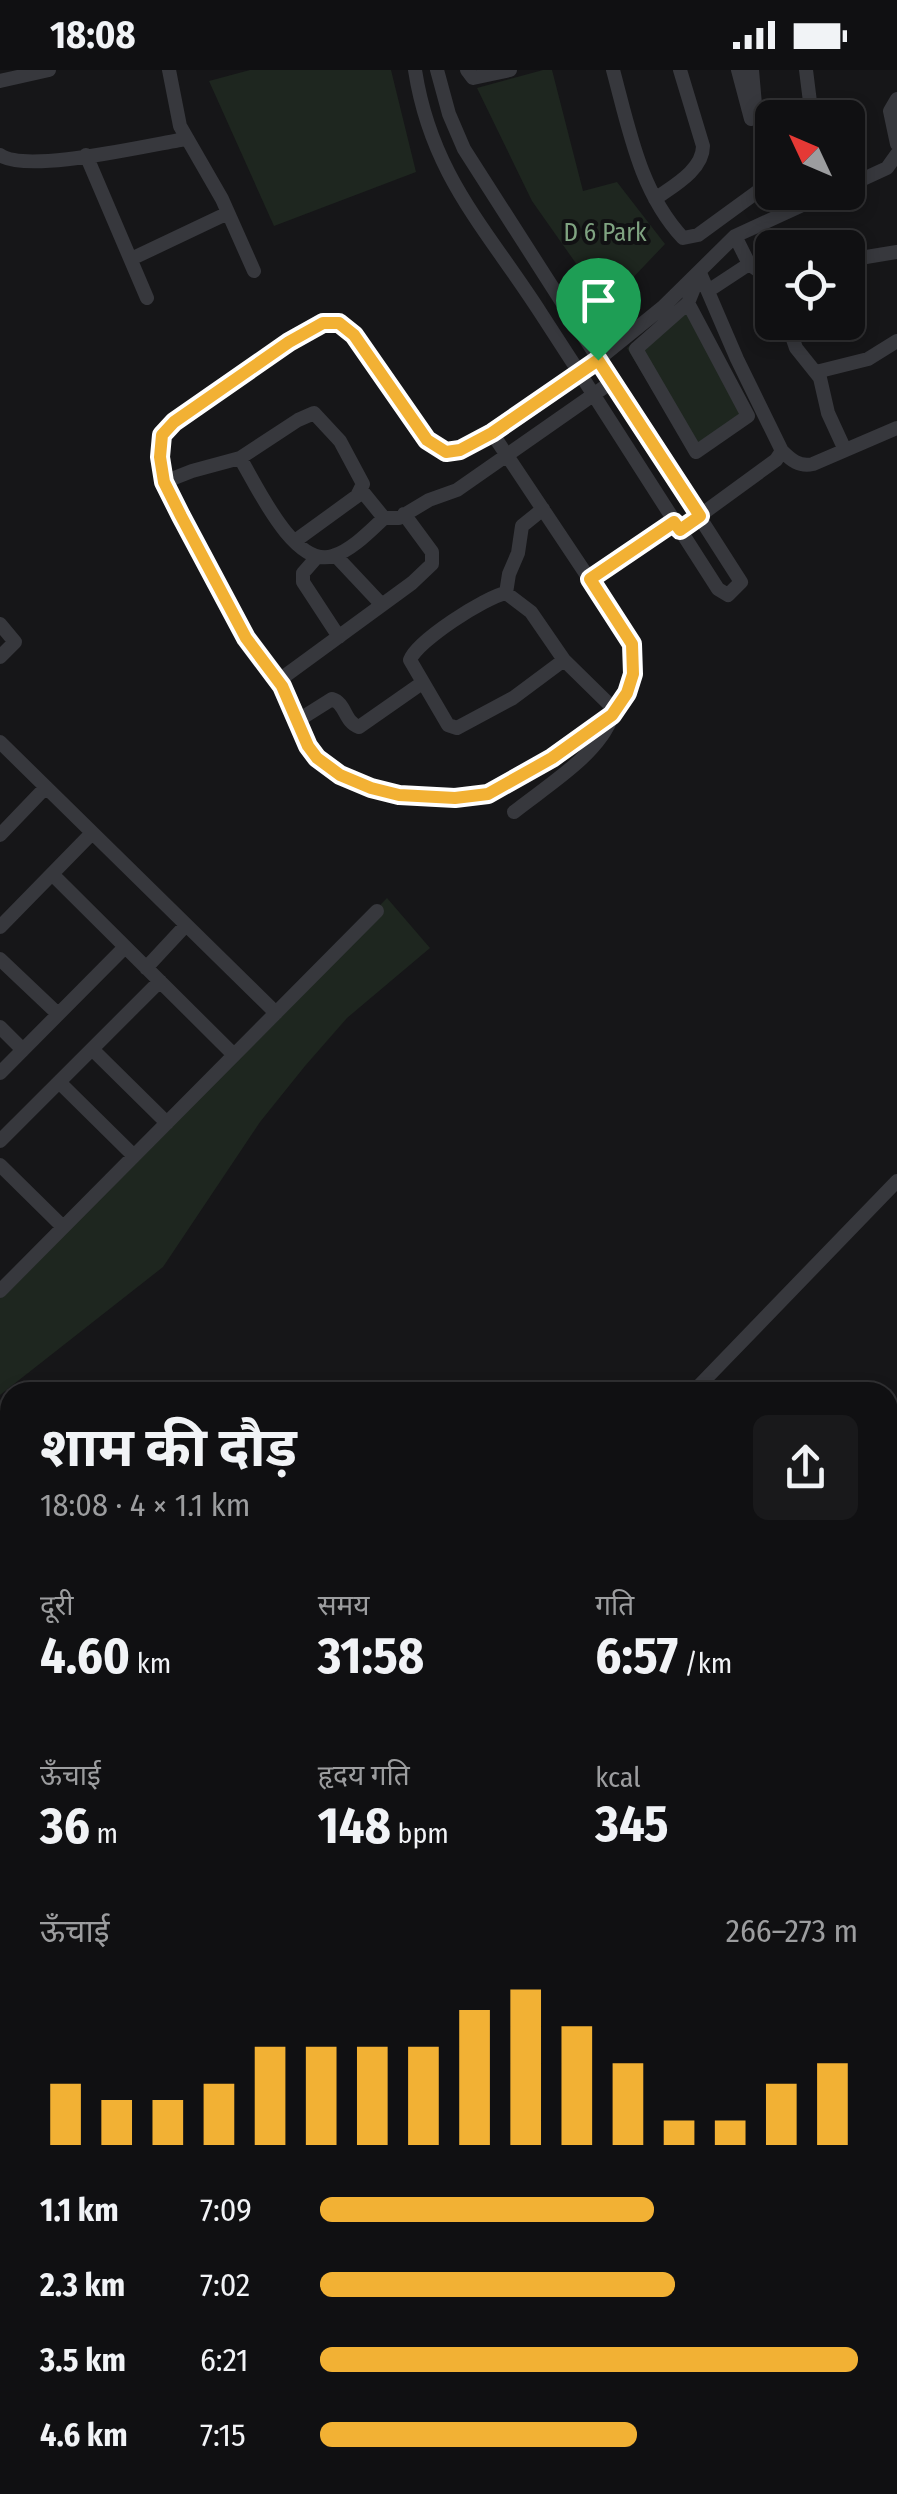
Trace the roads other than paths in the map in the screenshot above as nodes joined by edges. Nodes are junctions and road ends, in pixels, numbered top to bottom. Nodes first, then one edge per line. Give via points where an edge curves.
1 (49, 70) edge
2 (169, 70) edge
3 (415, 70) edge
4 (437, 70) edge
5 (467, 70) edge
6 (510, 70) edge
7 (613, 70) edge
8 (680, 70) edge
9 (738, 70) edge
10 (752, 70) edge
11 (806, 70) edge
12 (0, 81) edge
13 (897, 99) edge
14 (810, 100) edge
15 (186, 139) junction
16 (897, 144) edge
17 (0, 154) edge
18 (897, 154) edge
19 (86, 155) junction
20 (865, 178) edge
21 (755, 193) edge
22 (655, 199) junction
23 (792, 210) edge
24 (228, 213) junction
25 (735, 236) junction
26 (897, 252) edge
27 (865, 257) edge
28 (130, 260) junction
29 (749, 264) junction
30 (755, 268) edge
31 (254, 271) dead end
32 (700, 273) junction
33 (708, 292) junction
34 (147, 298) dead end
35 (688, 302) junction
36 (793, 340) edge
37 (897, 341) edge
38 (598, 360) junction
39 (816, 372) junction
40 (579, 375) junction
41 (613, 381) junction
42 (593, 395) junction
43 (897, 428) edge
44 (492, 433) junction
45 (782, 450) junction
46 (845, 450) junction
47 (508, 456) junction
48 (240, 458) junction
49 (164, 482) junction
50 (362, 491) junction
51 (543, 508) junction
52 (404, 514) junction
53 (700, 516) junction
54 (384, 518) junction
55 (677, 526) junction
56 (295, 540) junction
57 (335, 555) junction
58 (316, 557) junction
59 (590, 579) junction
60 (506, 593) junction
61 (382, 606) junction
62 (0, 624) edge
63 (339, 637) junction
64 (0, 657) edge
65 (564, 660) junction
66 (278, 682) junction
67 (422, 684) junction
68 (614, 713) junction
69 (297, 721) junction
70 (0, 742) edge
71 (46, 787) junction
72 (514, 812) dead end
73 (92, 833) junction
74 (0, 835) edge
75 (52, 874) junction
76 (376, 911) dead end
77 (186, 925) junction
78 (0, 927) edge
79 (125, 947) junction
80 (0, 960) edge
81 (146, 968) junction
82 (160, 981) junction
83 (276, 1013) junction
84 (58, 1014) junction
85 (0, 1027) edge
86 (92, 1049) junction
87 (23, 1050) junction
88 (234, 1054) junction
89 (0, 1073) edge
90 (60, 1082) junction
91 (167, 1122) junction
92 (0, 1141) edge
93 (134, 1156) junction
94 (0, 1164) edge
95 (897, 1181) edge
96 (63, 1227) junction
97 (0, 1291) edge
98 (702, 1382) edge

1 - 12 street
2 - 15 street
3 - 40 street via 426,126 444,166
4 - 38 street via 464,148
5 - 6 street via 473,78
7 - 22 street
8 - 22 street via 703,155
9 - 10 street via 751,119
11 - 14 street
13 - 16 street via 890,111
15 - 19 street
15 - 24 street
17 - 19 street via 24,163
18 - 20 street via 887,168
19 - 28 street
21 - 22 street via 688,240
23 - 25 street
24 - 28 street
24 - 31 street
25 - 29 street
25 - 32 street
26 - 27 street
28 - 34 street
29 - 30 street
29 - 33 street
32 - 33 street
32 - 35 street
32 - 38 street
33 - 45 street
35 - 35 street via 636,348 696,452 748,416
36 - 39 street
37 - 39 street via 868,359
38 - 40 street
38 - 41 street
39 - 46 street
40 - 42 street
40 - 44 street
41 - 42 street
41 - 53 street
42 - 47 street
42 - 55 street
43 - 46 street
44 - 47 street
44 - 49 street via 460,450 435,448 354,335 339,323 323,323 174,422 160,444
45 - 46 street via 806,466
45 - 53 street
47 - 51 street
47 - 52 street
48 - 49 street
48 - 50 street via 314,413 350,457
48 - 56 street
49 - 66 street via 246,638
50 - 54 street
50 - 56 street
51 - 59 street
51 - 60 street via 520,532
52 - 54 street
52 - 61 street via 434,559
53 - 55 street
53 - 55 street via 741,582 728,595
54 - 57 street
55 - 59 street
56 - 58 street
57 - 58 street
57 - 61 street
58 - 63 street via 303,582
59 - 68 street via 633,652 631,684
60 - 65 street via 531,612
60 - 67 street via 416,649 410,660
61 - 63 street
62 - 64 street via 15,642
63 - 66 street
65 - 67 street via 457,728 448,725
65 - 68 street
66 - 69 street
67 - 69 street via 358,727 332,699
68 - 69 street via 503,788 455,798 399,795 352,782 317,758
68 - 72 street via 592,748
70 - 71 street
71 - 73 street
71 - 74 street
73 - 75 street
73 - 77 street
75 - 78 street
75 - 79 street
76 - 83 street
77 - 81 street
77 - 83 street
79 - 81 street
79 - 84 street
80 - 84 street
81 - 82 street
82 - 86 street
82 - 88 street
83 - 88 street
84 - 87 street
85 - 87 street
86 - 90 street
86 - 91 street
87 - 89 street
88 - 91 street
90 - 92 street
90 - 93 street
91 - 93 street
93 - 96 street
94 - 96 street
95 - 98 street
96 - 97 street

